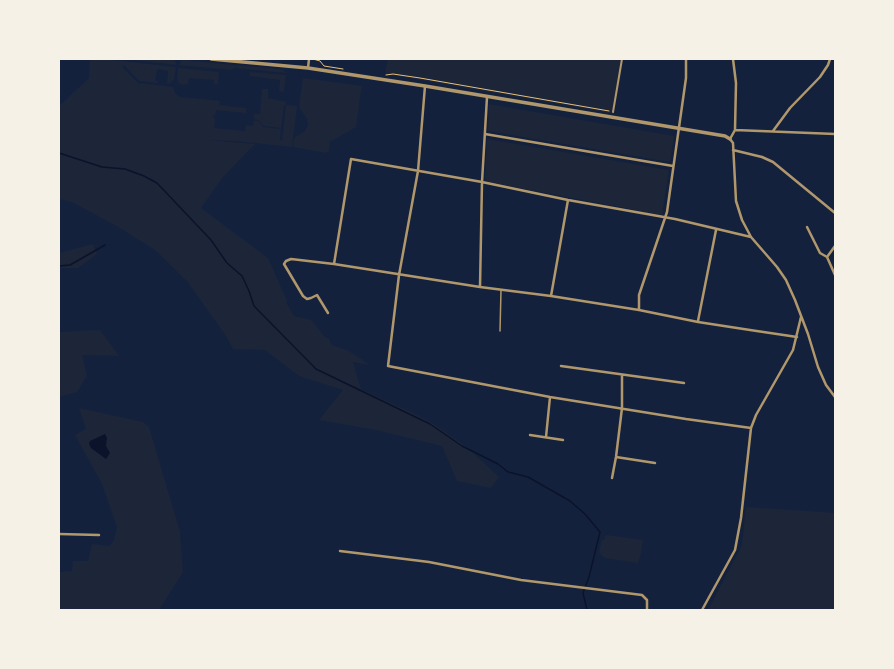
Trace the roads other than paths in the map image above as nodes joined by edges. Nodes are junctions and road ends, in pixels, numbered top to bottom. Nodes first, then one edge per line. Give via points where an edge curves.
1 (211, 59) edge
2 (309, 59) edge
3 (622, 59) edge
4 (686, 59) edge
5 (733, 59) edge
6 (830, 59) edge
7 (308, 68) junction
8 (425, 86) junction
9 (487, 97) junction
10 (613, 112) road end
11 (678, 129) junction
12 (736, 130) junction
13 (773, 131) junction
14 (485, 134) junction
15 (835, 134) edge
16 (730, 139) junction
17 (733, 150) junction
18 (673, 166) junction
19 (418, 171) junction
20 (482, 182) junction
21 (568, 200) junction
22 (835, 213) edge
23 (666, 218) junction
24 (807, 227) dead end
25 (716, 230) junction
26 (751, 237) junction
27 (835, 246) edge
28 (827, 257) junction
29 (334, 264) junction
30 (399, 275) junction
31 (835, 275) edge
32 (480, 287) junction
33 (501, 290) junction
34 (551, 296) junction
35 (639, 310) junction
36 (328, 313) dead end
37 (801, 317) junction
38 (698, 322) junction
39 (500, 332) dead end
40 (797, 337) junction
41 (561, 366) dead end
42 (622, 375) junction
43 (684, 383) dead end
44 (550, 397) junction
45 (835, 397) edge
46 (622, 408) junction
47 (751, 428) junction
48 (530, 435) dead end
49 (546, 437) junction
50 (563, 440) dead end
51 (616, 457) junction
52 (655, 463) dead end
53 (612, 478) dead end
54 (59, 534) edge
55 (99, 535) dead end
56 (340, 551) dead end
57 (647, 610) edge
58 (702, 610) edge

1 - 7 street
2 - 7 street
3 - 10 street
4 - 11 street via 686,78
5 - 12 street
6 - 13 street via 820,77 790,108
7 - 8 street
8 - 9 street
8 - 19 street
9 - 11 street
9 - 14 street
11 - 16 street via 725,136
11 - 18 street
12 - 13 street
12 - 16 street
13 - 15 street
14 - 18 street
14 - 20 street
16 - 17 street
17 - 22 street via 773,162
17 - 26 street via 736,201
18 - 23 street
19 - 20 street
19 - 29 street via 351,159
19 - 30 street
20 - 21 street
20 - 32 street
21 - 23 street
21 - 34 street
23 - 25 street
23 - 35 street via 639,295
24 - 28 street via 820,253
25 - 26 street
25 - 38 street
26 - 37 street via 786,280
27 - 28 street
28 - 31 street
29 - 30 street
29 - 36 street via 291,259 286,260 284,264 303,296 307,299 317,295
30 - 32 street
30 - 44 street via 388,366
32 - 33 street
33 - 34 street
33 - 39 lane
34 - 35 street
35 - 38 street
37 - 40 street
37 - 45 street via 818,367
38 - 40 street
40 - 47 street via 786,364
41 - 42 street
42 - 43 street
42 - 46 street
44 - 46 street
44 - 49 street
46 - 47 street
46 - 51 street
47 - 58 street via 735,550
48 - 49 street
49 - 50 street
51 - 52 street
51 - 53 street
54 - 55 street
56 - 57 street via 429,562 529,581 642,595 646,600

